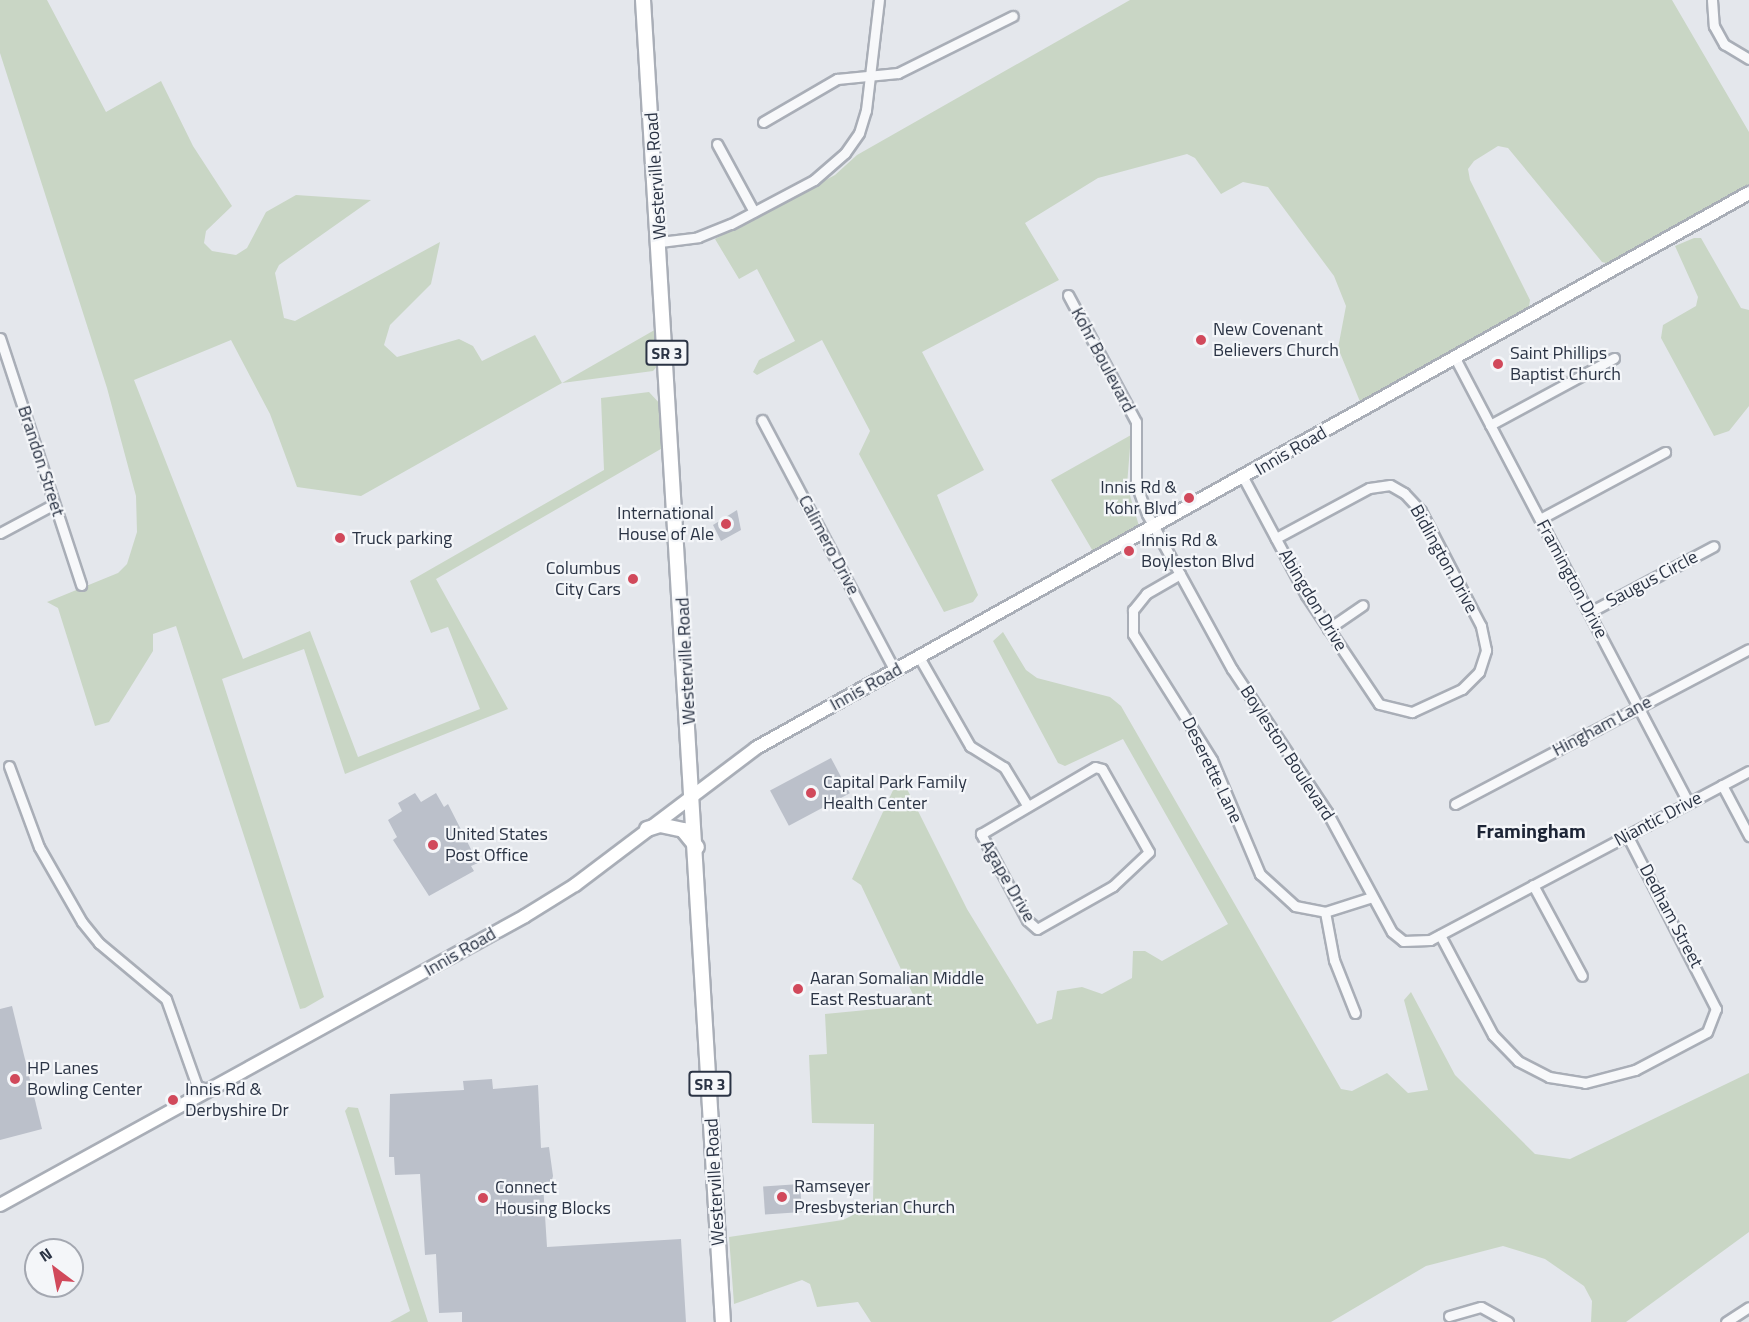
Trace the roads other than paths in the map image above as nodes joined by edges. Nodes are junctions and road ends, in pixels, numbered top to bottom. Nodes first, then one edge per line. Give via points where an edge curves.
1 (643, 0) edge
2 (879, 0) edge
3 (1712, 0) edge
4 (1013, 16) dead end
5 (1749, 59) edge
6 (871, 75) junction
7 (763, 122) dead end
8 (717, 144) dead end
9 (1749, 193) edge
10 (754, 212) junction
11 (660, 242) junction
12 (1068, 295) dead end
13 (0, 338) edge
14 (1455, 357) junction
15 (1614, 358) dead end
16 (4, 364) edge
17 (762, 420) dead end
18 (1490, 425) junction
19 (1665, 452) dead end
20 (1244, 478) junction
21 (54, 504) junction
22 (1540, 519) junction
23 (1156, 528) junction
24 (0, 534) edge
25 (1276, 538) junction
26 (1714, 546) dead end
27 (1180, 574) junction
28 (81, 585) dead end
29 (1363, 605) dead end
30 (1590, 612) junction
31 (1328, 629) junction
32 (1749, 649) edge
33 (919, 657) junction
34 (895, 671) junction
35 (1639, 707) junction
36 (1395, 711) joint
37 (9, 766) dead end
38 (1749, 771) edge
39 (1722, 785) junction
40 (694, 791) junction
41 (1688, 802) junction
42 (1455, 804) dead end
43 (1027, 805) junction
44 (647, 829) junction
45 (1627, 835) junction
46 (1749, 836) edge
47 (697, 847) junction
48 (1533, 885) junction
49 (1372, 897) junction
50 (1325, 912) junction
51 (1440, 935) junction
52 (1582, 976) dead end
53 (1355, 1013) dead end
54 (210, 1090) junction
55 (0, 1205) edge
56 (1749, 1307) edge
57 (1449, 1317) dead end
58 (723, 1322) edge
59 (1508, 1322) edge
60 (1726, 1322) edge

1 - 11 main road, Westerville Road / SR 3
2 - 6 street
3 - 5 street via 1714,26 1724,44
4 - 6 street via 912,67
6 - 7 street via 837,79
6 - 10 street via 859,133 845,153 814,180
8 - 10 street
9 - 14 main road, Innis Road
10 - 11 street via 698,237
11 - 40 main road, Westerville Road / SR 3
12 - 23 street, Kohr Boulevard via 1136,422 1136,484
13 - 16 street, Brandon Street
14 - 18 street, Framington Drive
14 - 20 main road, Innis Road
15 - 18 street
16 - 21 street, Brandon Street
17 - 34 street, Calimero Drive
18 - 22 street, Framington Drive
19 - 22 street
20 - 23 main road, Innis Road
20 - 25 street, Abingdon Drive
21 - 24 street
21 - 28 street, Brandon Street
22 - 30 street, Framington Drive
23 - 27 street, Boyleston Boulevard
23 - 33 main road, Innis Road
25 - 31 street, Abingdon Drive
25 - 36 street, Bidlington Drive via 1369,488 1390,485 1421,511 1481,627 1485,661 1462,689 1412,712
26 - 30 street, Saugus Circle
27 - 49 street, Boyleston Boulevard via 1232,669 1327,812
27 - 50 street, Deserette Lane via 1146,594 1133,609 1133,634 1212,760 1260,874 1295,906
29 - 31 street
30 - 35 street, Framington Drive
31 - 36 street, Abingdon Drive via 1379,704
32 - 35 street, Hingham Lane
33 - 34 main road, Innis Road
33 - 43 street via 970,746 1004,766
34 - 40 main road, Innis Road via 756,748
35 - 41 street, Framington Drive
35 - 42 street, Hingham Lane
37 - 54 street via 39,847 82,922 99,943 166,999 197,1086
38 - 39 street, Niantic Drive
39 - 41 street, Niantic Drive
39 - 46 street
40 - 44 main road, Innis Road
40 - 47 main road, Westerville Road / SR 3
41 - 45 street, Niantic Drive
43 - 43 street, Agape Drive via 981,834 1032,927 1042,928 1113,886 1149,852 1102,769 1095,767
44 - 47 main road via 660,825 683,830
44 - 54 main road, Innis Road via 575,885 525,915
45 - 48 street, Niantic Drive
45 - 51 street, Dedham Street via 1714,998 1715,1020 1707,1032 1635,1070 1586,1083 1549,1077 1518,1061 1493,1035
47 - 58 main road, Westerville Road / SR 3
48 - 51 street, Niantic Drive
48 - 52 street
49 - 50 street, Deserette Lane
49 - 51 street, Boyleston Boulevard via 1392,932 1403,941 1417,944
50 - 53 street via 1334,960
54 - 55 main road, Innis Road
56 - 60 street
57 - 59 street via 1481,1307

